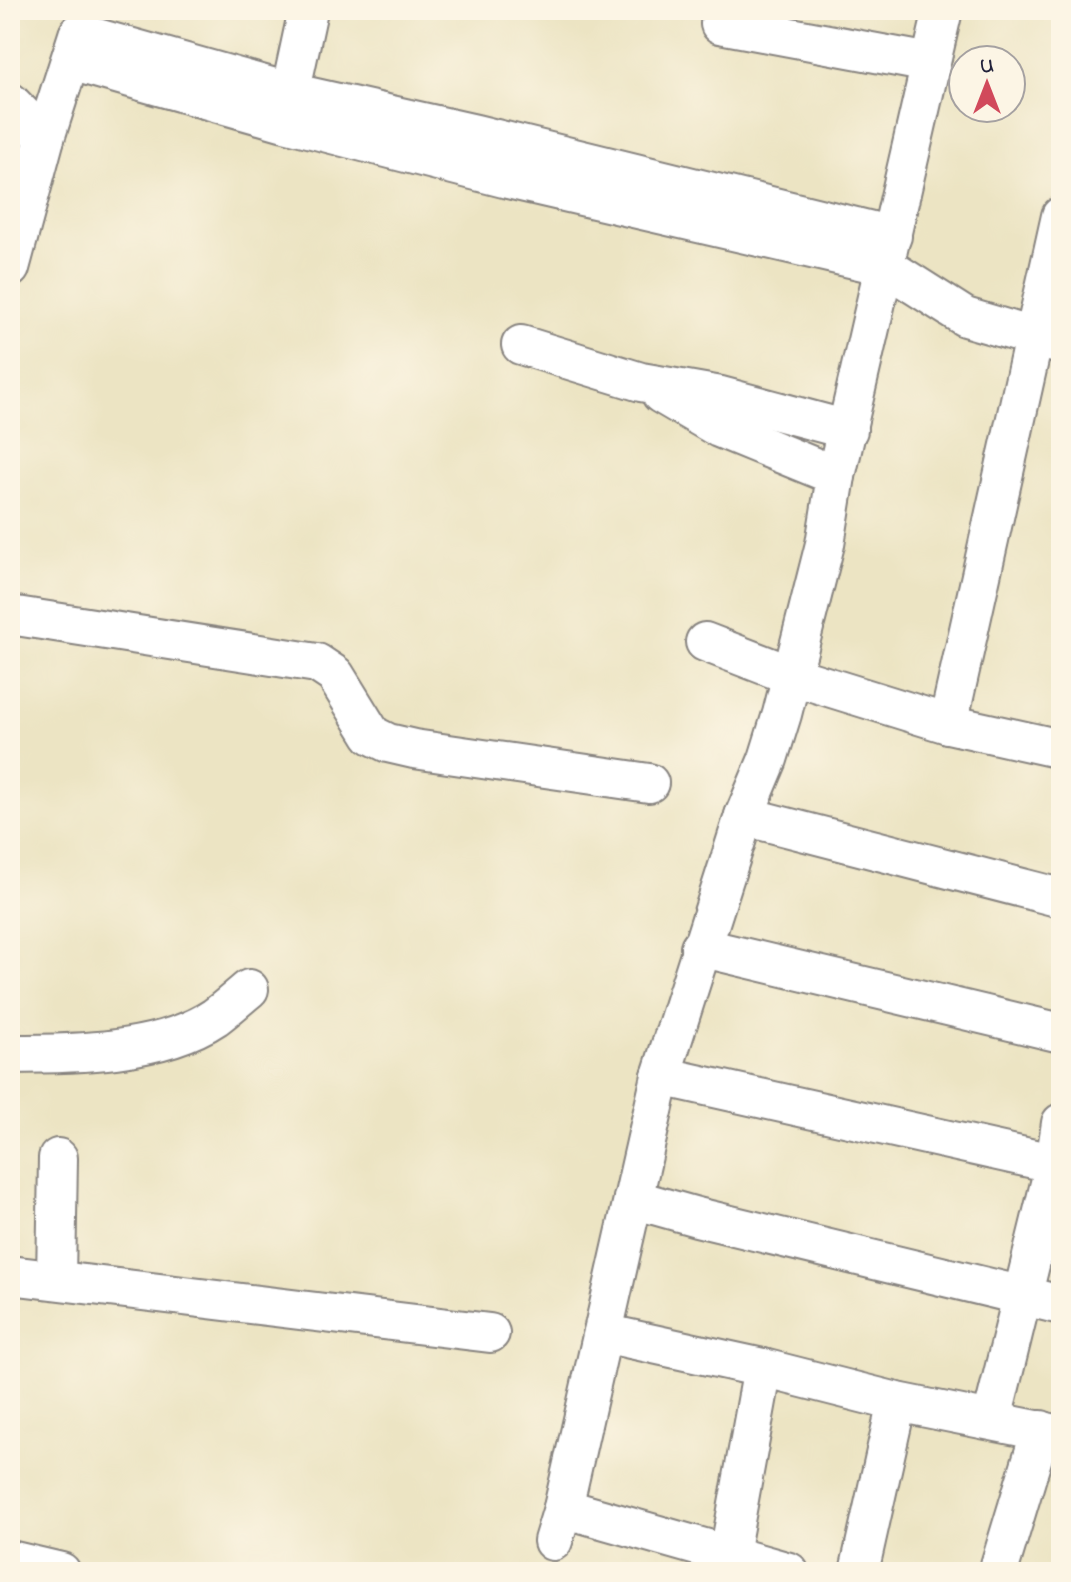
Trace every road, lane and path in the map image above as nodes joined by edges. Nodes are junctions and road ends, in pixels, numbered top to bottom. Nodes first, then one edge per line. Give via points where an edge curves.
1 (308, 10) edge
2 (943, 10) edge
3 (720, 24) dead end
4 (79, 35) edge
5 (930, 63) junction
6 (10, 102) edge
7 (287, 107) junction
8 (45, 138) junction
9 (1061, 216) edge
10 (889, 251) junction
11 (10, 268) edge
12 (1047, 342) edge
13 (521, 345) dead end
14 (641, 382) junction
15 (848, 430) junction
16 (836, 476) junction
17 (10, 615) edge
18 (705, 642) dead end
19 (793, 676) junction
20 (948, 724) junction
21 (1061, 749) edge
22 (649, 783) dead end
23 (744, 816) junction
24 (1061, 898) edge
25 (700, 947) junction
26 (249, 989) dead end
27 (1061, 1033) edge
28 (10, 1054) edge
29 (661, 1076) junction
30 (1061, 1123) edge
31 (58, 1158) dead end
32 (1058, 1164) edge
33 (633, 1199) junction
34 (10, 1275) edge
35 (56, 1280) junction
36 (1023, 1296) junction
37 (1061, 1305) edge
38 (490, 1333) dead end
39 (603, 1333) junction
40 (763, 1368) junction
41 (897, 1402) junction
42 (992, 1419) junction
43 (1051, 1433) edge
44 (729, 1554) junction
45 (10, 1560) edge
46 (61, 1572) edge
47 (789, 1572) edge
48 (859, 1572) edge
49 (998, 1572) edge

1 - 7 street
2 - 5 street
3 - 5 street
4 - 7 street
4 - 8 street
5 - 10 street
6 - 8 street
7 - 10 street
8 - 11 street
9 - 12 street
10 - 12 street via 965,317
10 - 15 street
12 - 20 street
13 - 14 street
14 - 15 street via 721,396
14 - 16 street via 719,428
15 - 16 street
16 - 19 street
17 - 22 street via 317,663 335,675 372,735 388,743
18 - 19 street
19 - 20 street
19 - 23 street
20 - 21 street
23 - 24 street
23 - 25 street
25 - 27 street
25 - 29 street
26 - 28 street via 214,1017 154,1041 62,1054
29 - 32 street
29 - 33 street
30 - 32 street
31 - 35 street
32 - 36 street
33 - 36 street
33 - 39 street
34 - 35 street
35 - 38 street
36 - 37 street
36 - 42 street
39 - 40 street
39 - 44 street via 558,1525
40 - 41 street
40 - 44 street
41 - 42 street
41 - 48 street
42 - 43 street
43 - 49 street
44 - 47 street
45 - 46 street

